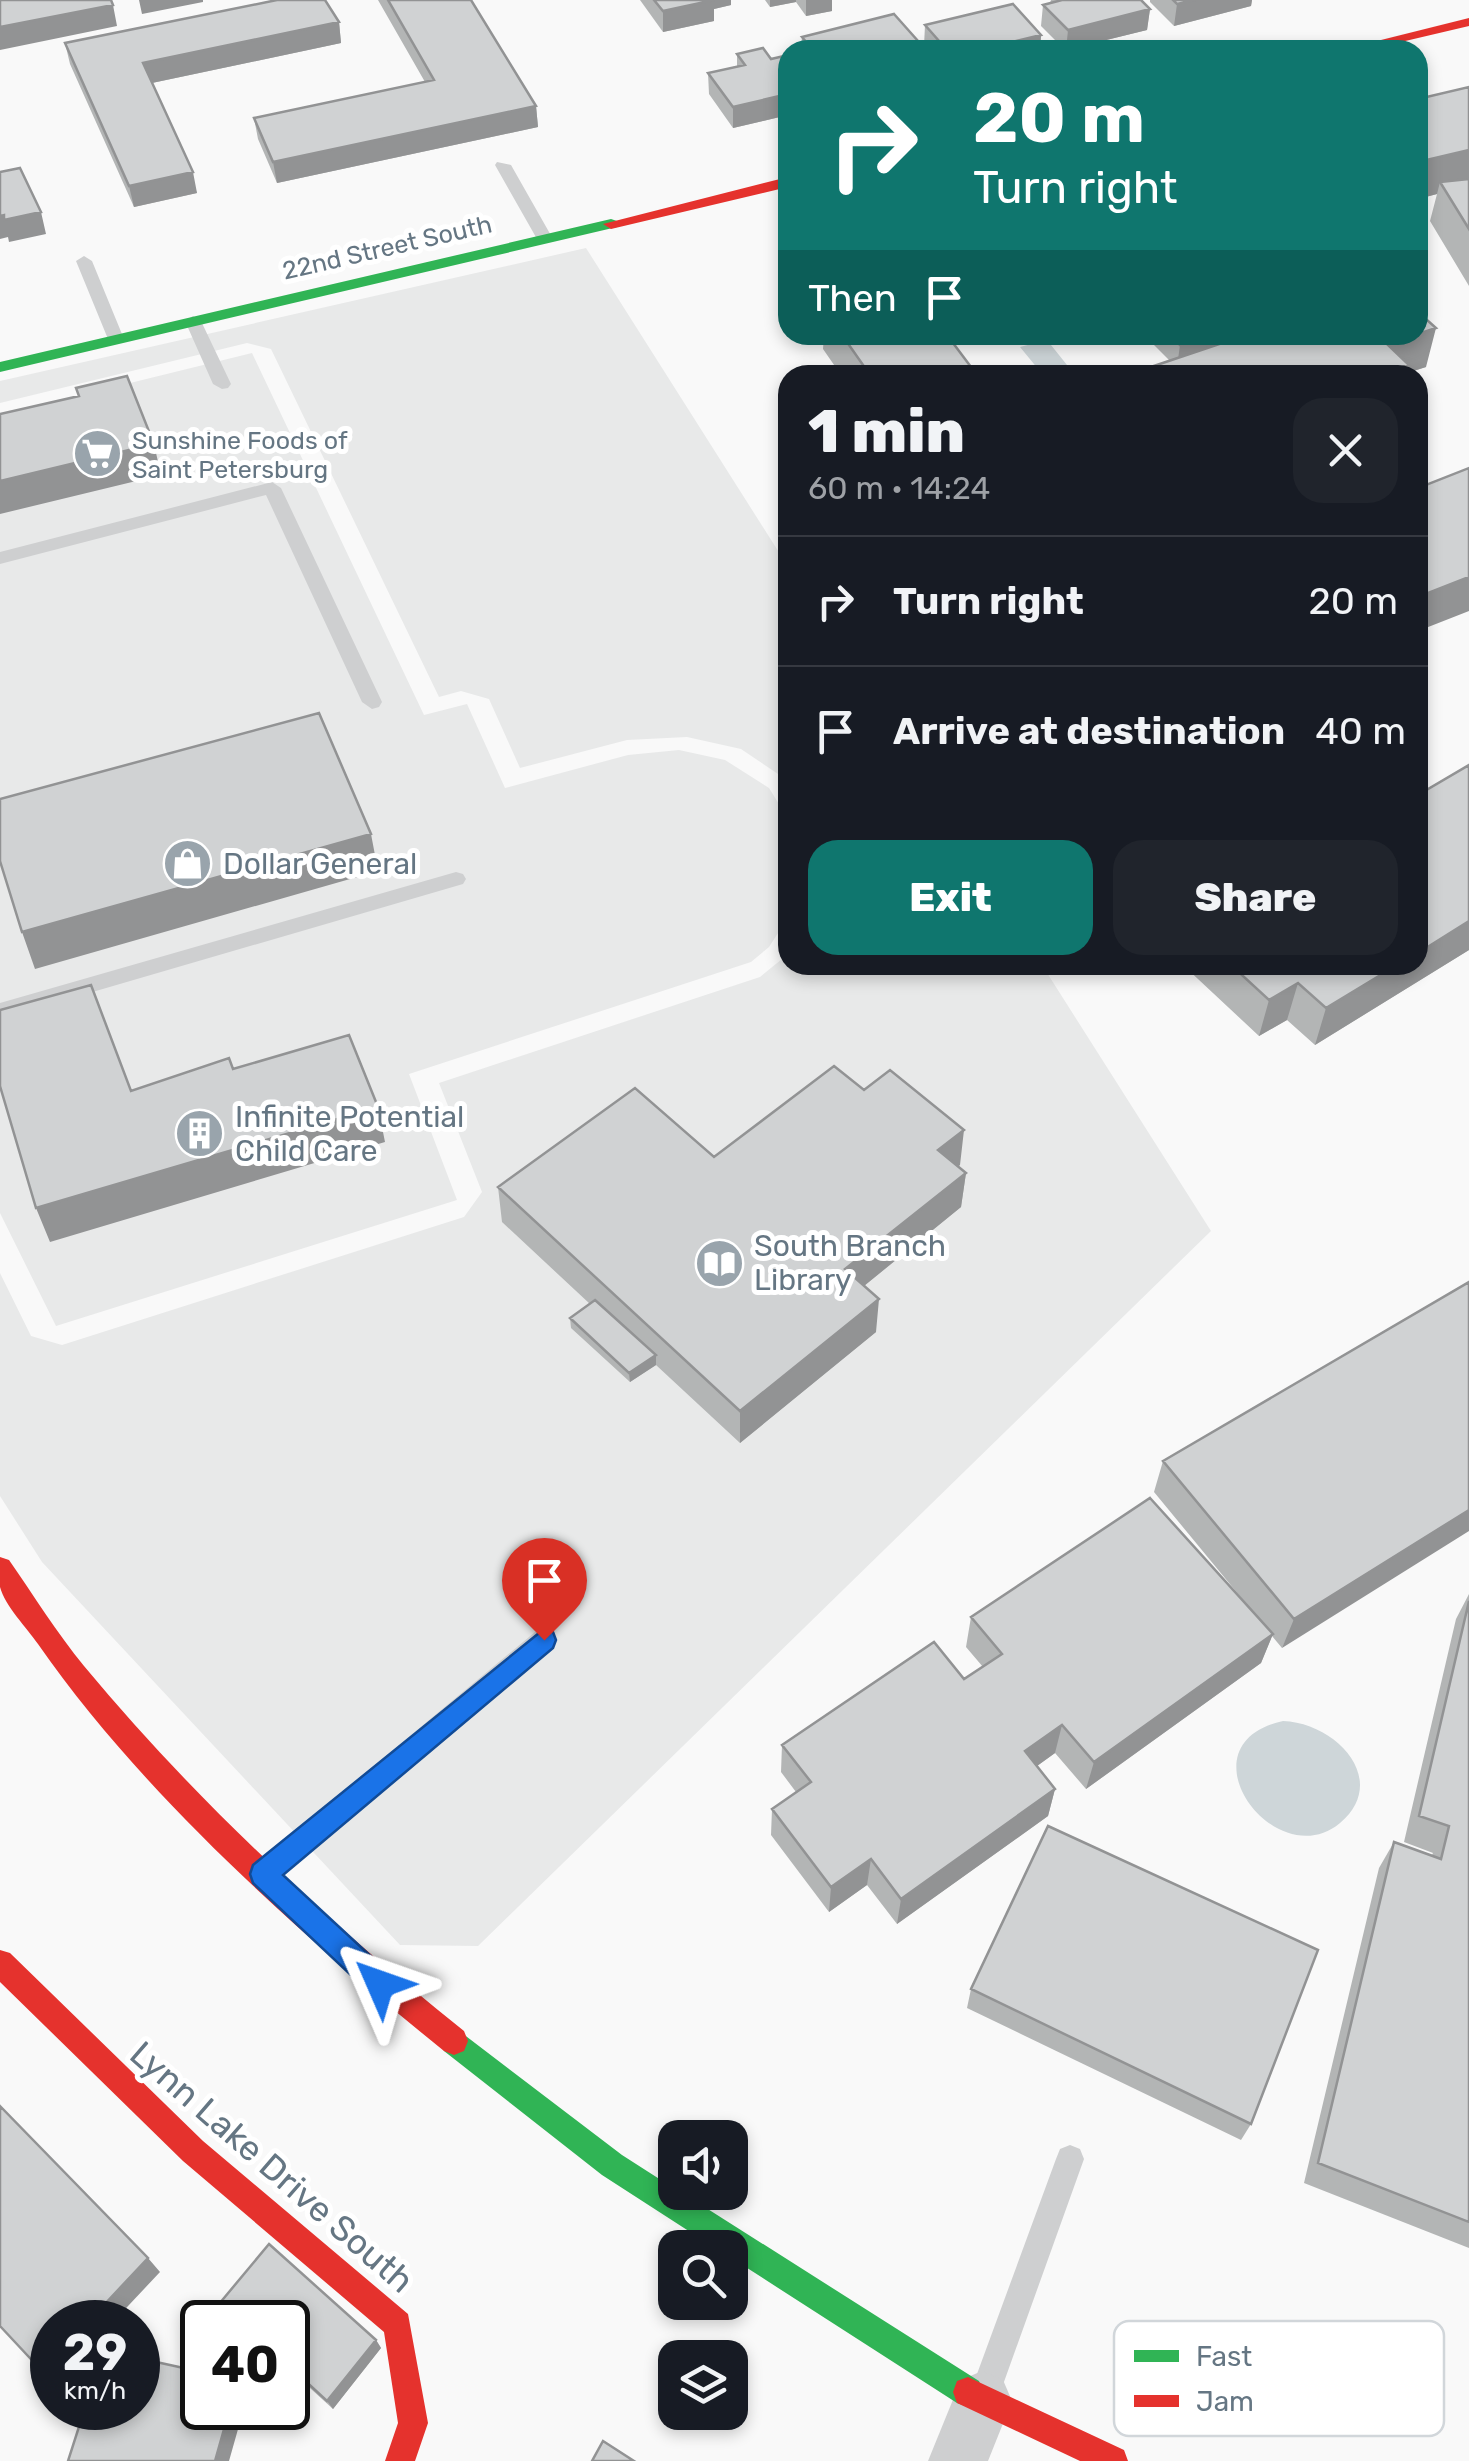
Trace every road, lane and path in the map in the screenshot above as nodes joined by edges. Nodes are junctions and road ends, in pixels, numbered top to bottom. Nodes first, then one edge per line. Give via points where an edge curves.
1 (1469, 22) edge
2 (1391, 40) edge
3 (502, 165) dead end
4 (778, 184) edge
5 (545, 238) junction
6 (84, 261) dead end
7 (193, 321) junction
8 (116, 340) junction
9 (0, 367) edge
10 (222, 384) dead end
11 (0, 558) edge
12 (372, 702) dead end
13 (456, 879) dead end
14 (0, 1011) edge
15 (0, 1568) edge
16 (544, 1640) dead end
17 (263, 1874) junction
18 (0, 1963) edge
19 (1070, 2159) dead end
20 (982, 2402) junction
21 (400, 2461) edge
22 (958, 2461) edge
23 (1114, 2461) edge

1 - 2 street
3 - 5 lane
4 - 5 street, 22nd Street South
5 - 7 street, 22nd Street South
6 - 8 lane
7 - 8 street, 22nd Street South
7 - 10 lane
8 - 9 street, 22nd Street South
11 - 12 lane via 272,488
13 - 14 lane
15 - 17 street via 73,1672 201,1816
16 - 17 lane
17 - 20 street via 380,1984 612,2165
18 - 21 street, Lynn Lake Drive South via 274,2225 398,2324 413,2423
19 - 20 lane
20 - 22 street
20 - 23 street

